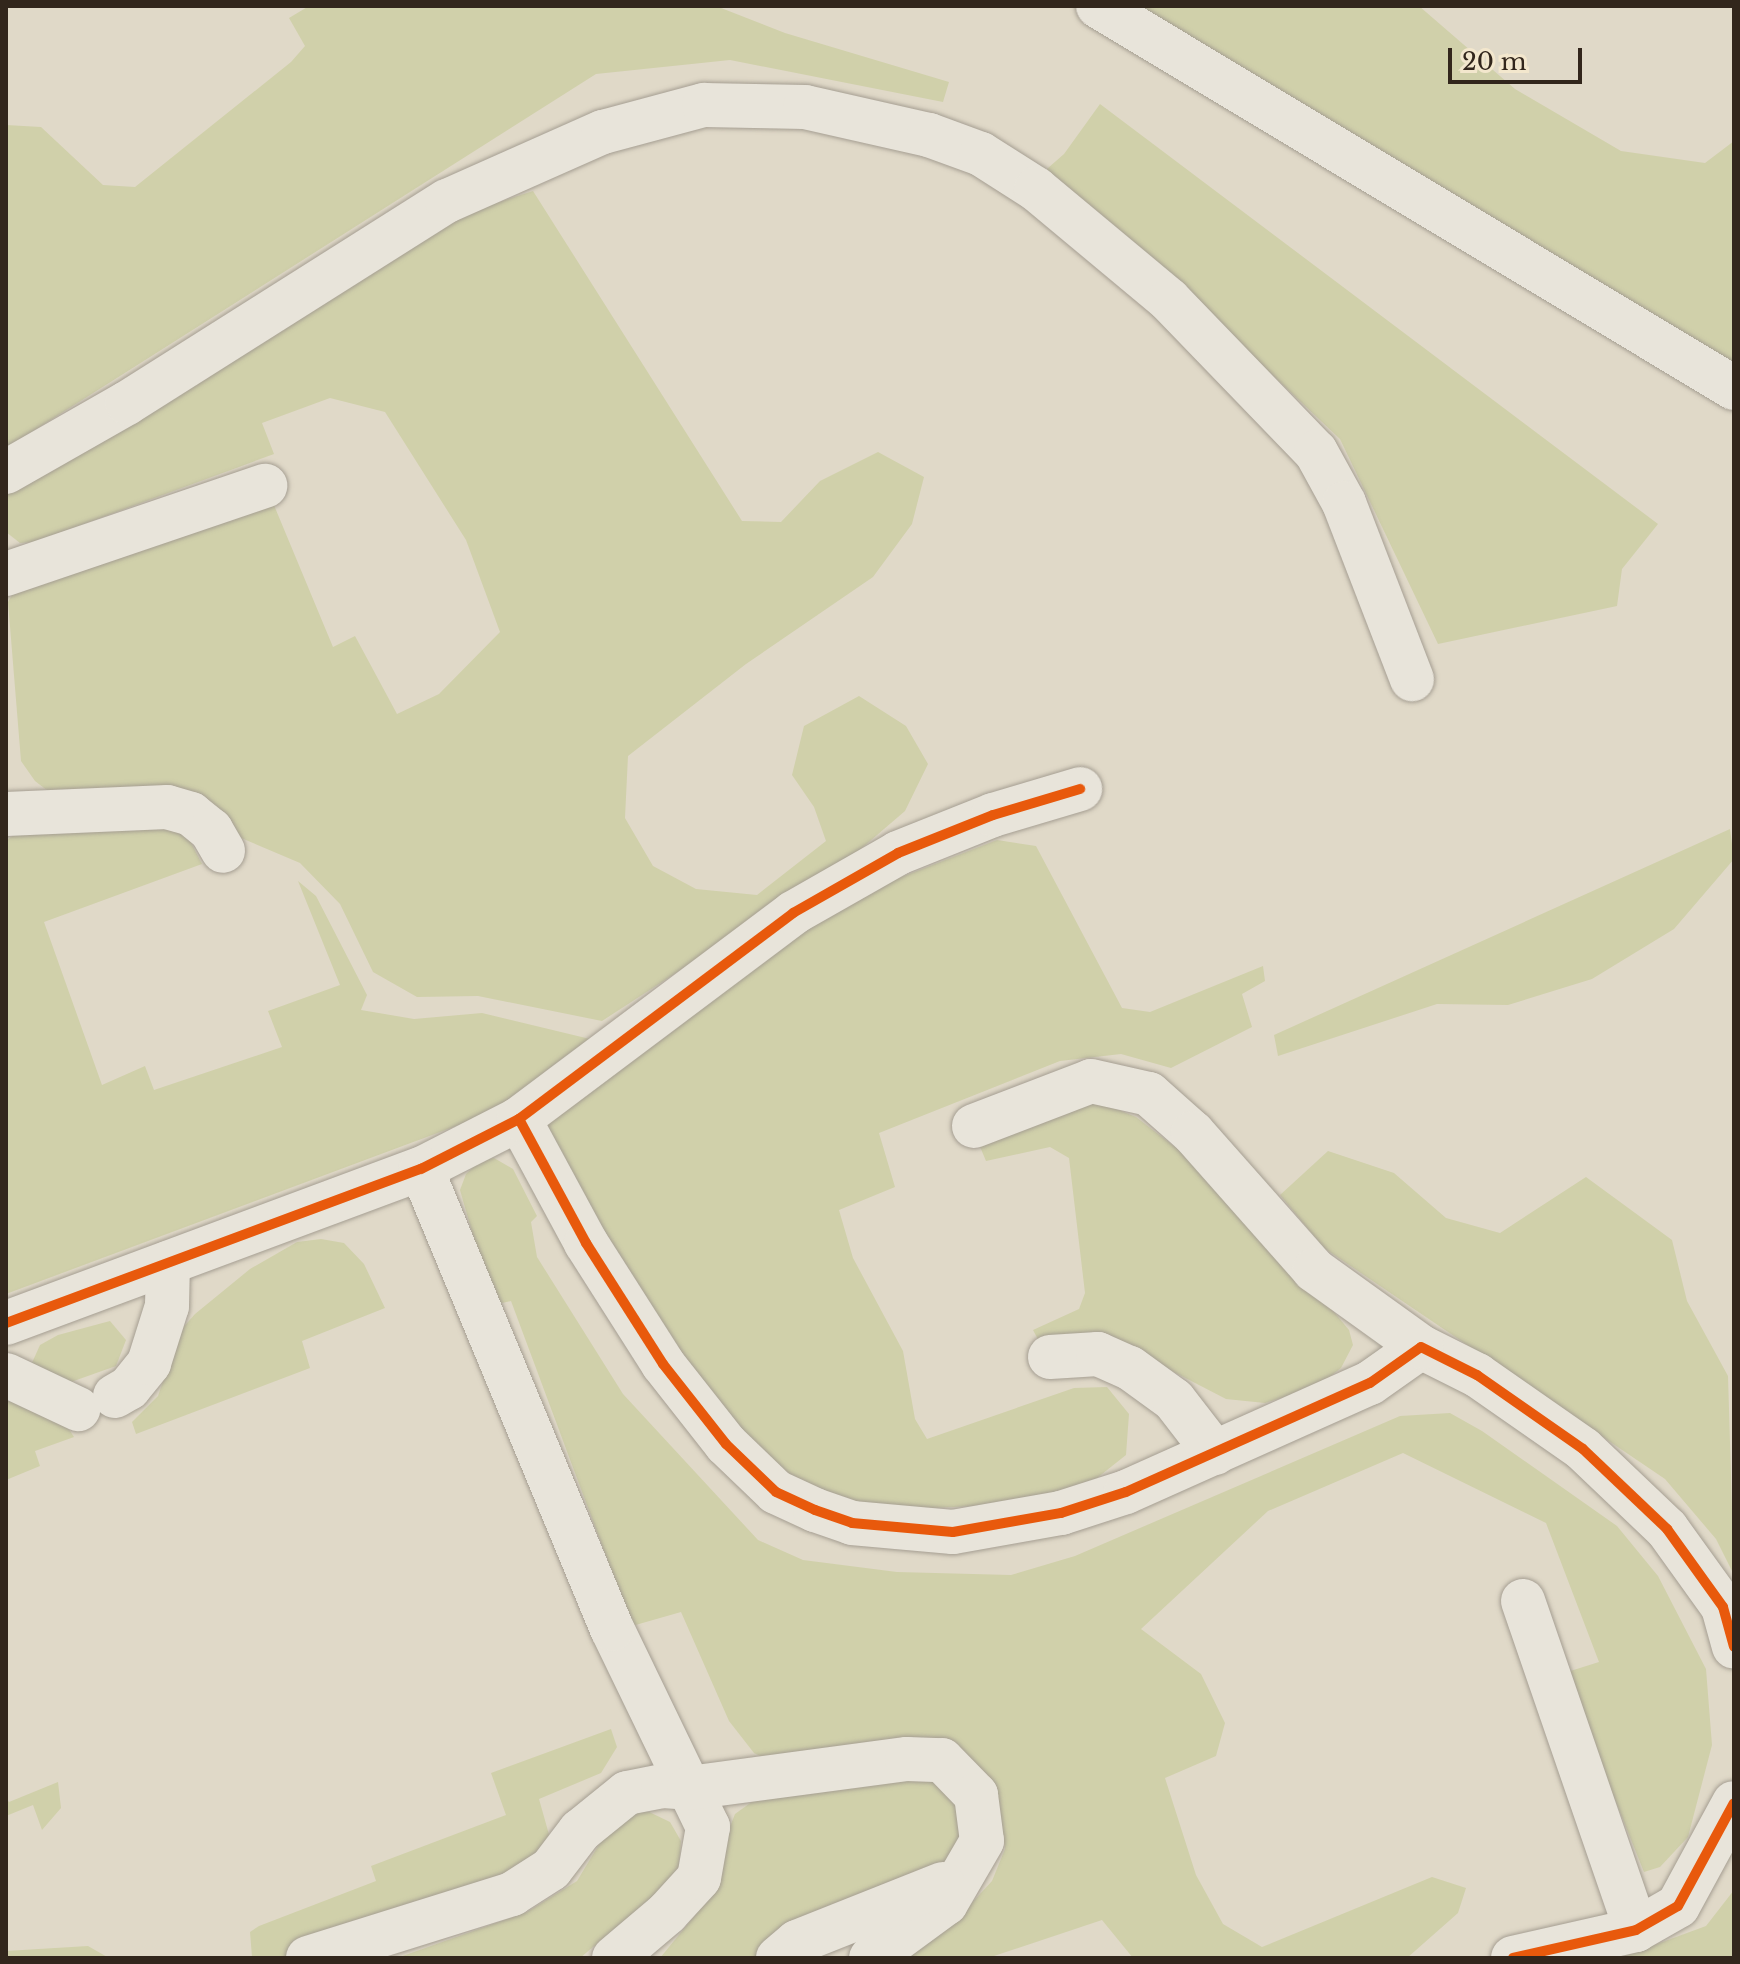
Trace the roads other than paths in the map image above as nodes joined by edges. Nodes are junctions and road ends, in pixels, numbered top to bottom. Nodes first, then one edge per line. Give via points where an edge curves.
1 (1098, 6) edge
2 (1734, 388) edge
3 (6, 472) edge
4 (265, 486) dead end
5 (6, 574) edge
6 (1412, 679) dead end
7 (1080, 789) dead end
8 (6, 814) edge
9 (223, 851) dead end
10 (519, 1119) junction
11 (974, 1126) dead end
12 (421, 1169) junction
13 (168, 1263) junction
14 (6, 1323) edge
15 (1421, 1347) junction
16 (1050, 1357) dead end
17 (6, 1375) edge
18 (1215, 1453) junction
19 (1523, 1601) dead end
20 (1734, 1647) edge
21 (689, 1788) junction
22 (1734, 1803) edge
23 (968, 1873) junction
24 (1636, 1930) junction
25 (308, 1958) edge
26 (614, 1958) edge
27 (778, 1958) edge
28 (871, 1958) edge
29 (1513, 1958) edge

1 - 2 street
3 - 6 street via 127,403 447,201 603,132 690,109 805,107 929,135 981,154 1036,189 1169,300 1316,452 1344,503
4 - 5 street
7 - 10 street via 993,815 898,853 793,913
8 - 9 street via 167,807 201,822
10 - 12 street
10 - 18 street via 586,1243 663,1364 726,1444 789,1498 852,1523 953,1532 1061,1513 1126,1492
11 - 15 street via 1091,1081 1149,1094 1193,1133 1314,1270
12 - 13 street
12 - 21 street via 612,1629
13 - 14 street
13 - 17 street via 167,1306 149,1363 97,1402
15 - 18 street via 1370,1383
15 - 20 street via 1477,1375 1583,1449 1667,1529 1723,1607
16 - 18 street via 1098,1354 1130,1368 1174,1400
19 - 24 street
21 - 23 street via 907,1759 942,1760 976,1795 982,1841
21 - 25 street via 663,1786 627,1793 580,1831 551,1869 512,1894
21 - 26 street via 708,1827 699,1878
22 - 24 street via 1678,1906
23 - 27 street via 797,1942
23 - 28 street via 946,1903
24 - 29 street

